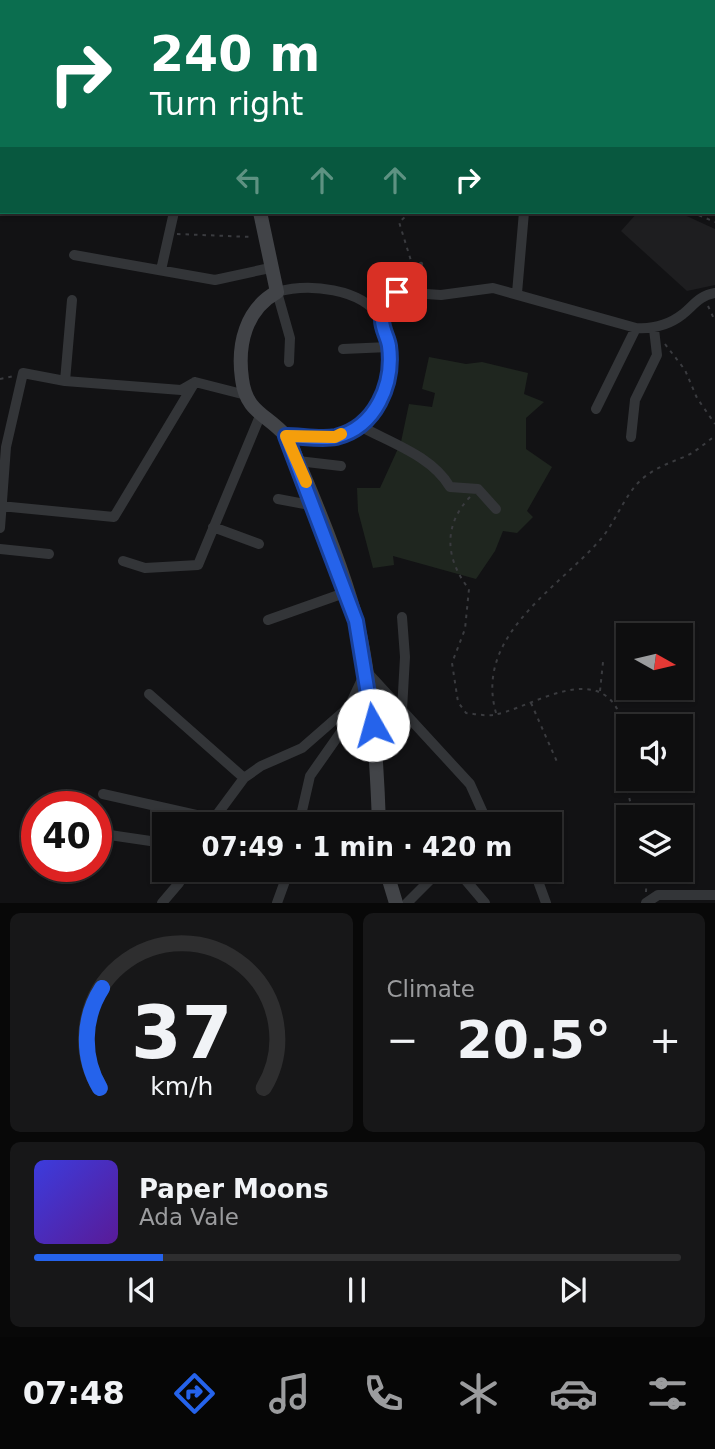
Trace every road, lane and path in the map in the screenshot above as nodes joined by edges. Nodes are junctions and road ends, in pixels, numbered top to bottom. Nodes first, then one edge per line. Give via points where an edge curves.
1 (174, 214) edge
2 (260, 214) edge
3 (409, 214) edge
4 (524, 214) edge
5 (696, 214) edge
6 (715, 222) edge
7 (169, 234) junction
8 (264, 237) junction
9 (74, 255) dead end
10 (412, 264) dead end
11 (421, 264) dead end
12 (270, 268) junction
13 (161, 270) junction
14 (278, 292) junction
15 (413, 292) junction
16 (517, 293) junction
17 (710, 294) edge
18 (72, 300) dead end
19 (382, 319) junction
20 (715, 321) edge
21 (636, 328) junction
22 (654, 329) junction
23 (389, 347) junction
24 (343, 349) dead end
25 (289, 362) dead end
26 (22, 377) junction
27 (0, 379) edge
28 (65, 381) junction
29 (194, 382) junction
30 (246, 395) junction
31 (596, 409) dead end
32 (260, 416) junction
33 (715, 424) edge
34 (360, 426) junction
35 (286, 436) junction
36 (715, 436) edge
37 (631, 437) dead end
38 (298, 461) junction
39 (341, 466) dead end
40 (478, 489) junction
41 (278, 499) dead end
42 (1, 506) edge
43 (315, 506) junction
44 (496, 509) dead end
45 (214, 527) junction
46 (0, 528) edge
47 (259, 544) dead end
48 (0, 549) edge
49 (49, 554) dead end
50 (123, 561) dead end
51 (346, 592) junction
52 (402, 617) dead end
53 (268, 620) dead end
54 (603, 662) dead end
55 (366, 671) junction
56 (599, 692) junction
57 (149, 694) dead end
58 (531, 702) junction
59 (349, 707) junction
60 (402, 710) junction
61 (496, 714) junction
62 (558, 764) dead end
63 (244, 778) junction
64 (112, 796) edge
65 (632, 805) edge
66 (176, 812) edge
67 (219, 812) edge
68 (302, 812) edge
69 (378, 812) edge
70 (483, 812) edge
71 (112, 835) edge
72 (152, 841) edge
73 (180, 882) edge
74 (285, 882) edge
75 (390, 882) edge
76 (428, 882) edge
77 (467, 882) edge
78 (538, 882) edge
79 (715, 895) edge
80 (646, 897) edge
81 (658, 899) edge
82 (162, 903) edge
83 (277, 903) edge
84 (396, 903) edge
85 (407, 903) edge
86 (485, 903) edge
87 (546, 903) edge

1 - 7 street
2 - 8 street
3 - 10 path via 399,222
4 - 16 street
5 - 6 path
7 - 8 path
7 - 13 street
8 - 12 street
9 - 13 street
11 - 15 lane
12 - 13 street via 215,279
12 - 14 street
14 - 19 street via 317,287 362,300
14 - 25 street via 290,338
14 - 30 street via 252,312 246,326 241,368
15 - 16 street via 441,295 493,288
15 - 19 street via 390,296
16 - 21 street
17 - 20 path
17 - 22 street
18 - 28 street
19 - 23 street
21 - 22 street
21 - 31 street
22 - 33 path via 685,370
22 - 37 street via 657,355 635,400
23 - 24 street
23 - 34 street via 387,388
26 - 27 path
26 - 28 street via 23,373
26 - 42 street via 6,447
28 - 29 street via 181,390
29 - 30 street
29 - 42 street via 114,517
30 - 32 street
32 - 35 street
32 - 45 street
34 - 35 street via 335,437
34 - 40 street via 428,462 441,471 450,487
35 - 38 street
36 - 61 path via 640,481 600,539 512,630 494,664
38 - 39 street
38 - 43 street
40 - 44 street
40 - 61 path via 457,510 448,544 456,572 469,589 465,629 452,663 458,702 466,713
41 - 43 street
42 - 46 street
43 - 51 street
45 - 47 street
45 - 50 street via 198,565 145,568
48 - 49 street
51 - 53 street
51 - 55 street
52 - 60 street
54 - 56 path
55 - 59 street
55 - 60 street
55 - 69 street
56 - 58 path via 571,692
56 - 65 path via 612,701 625,726 624,780
57 - 63 street
58 - 61 path
58 - 62 path
59 - 63 street via 302,748
59 - 68 street via 344,729 310,776
60 - 70 street via 470,784
63 - 67 street
64 - 66 street
71 - 72 street
73 - 82 street
74 - 83 street
75 - 84 street
76 - 85 street
77 - 86 street
78 - 87 street
79 - 81 street
80 - 81 street

